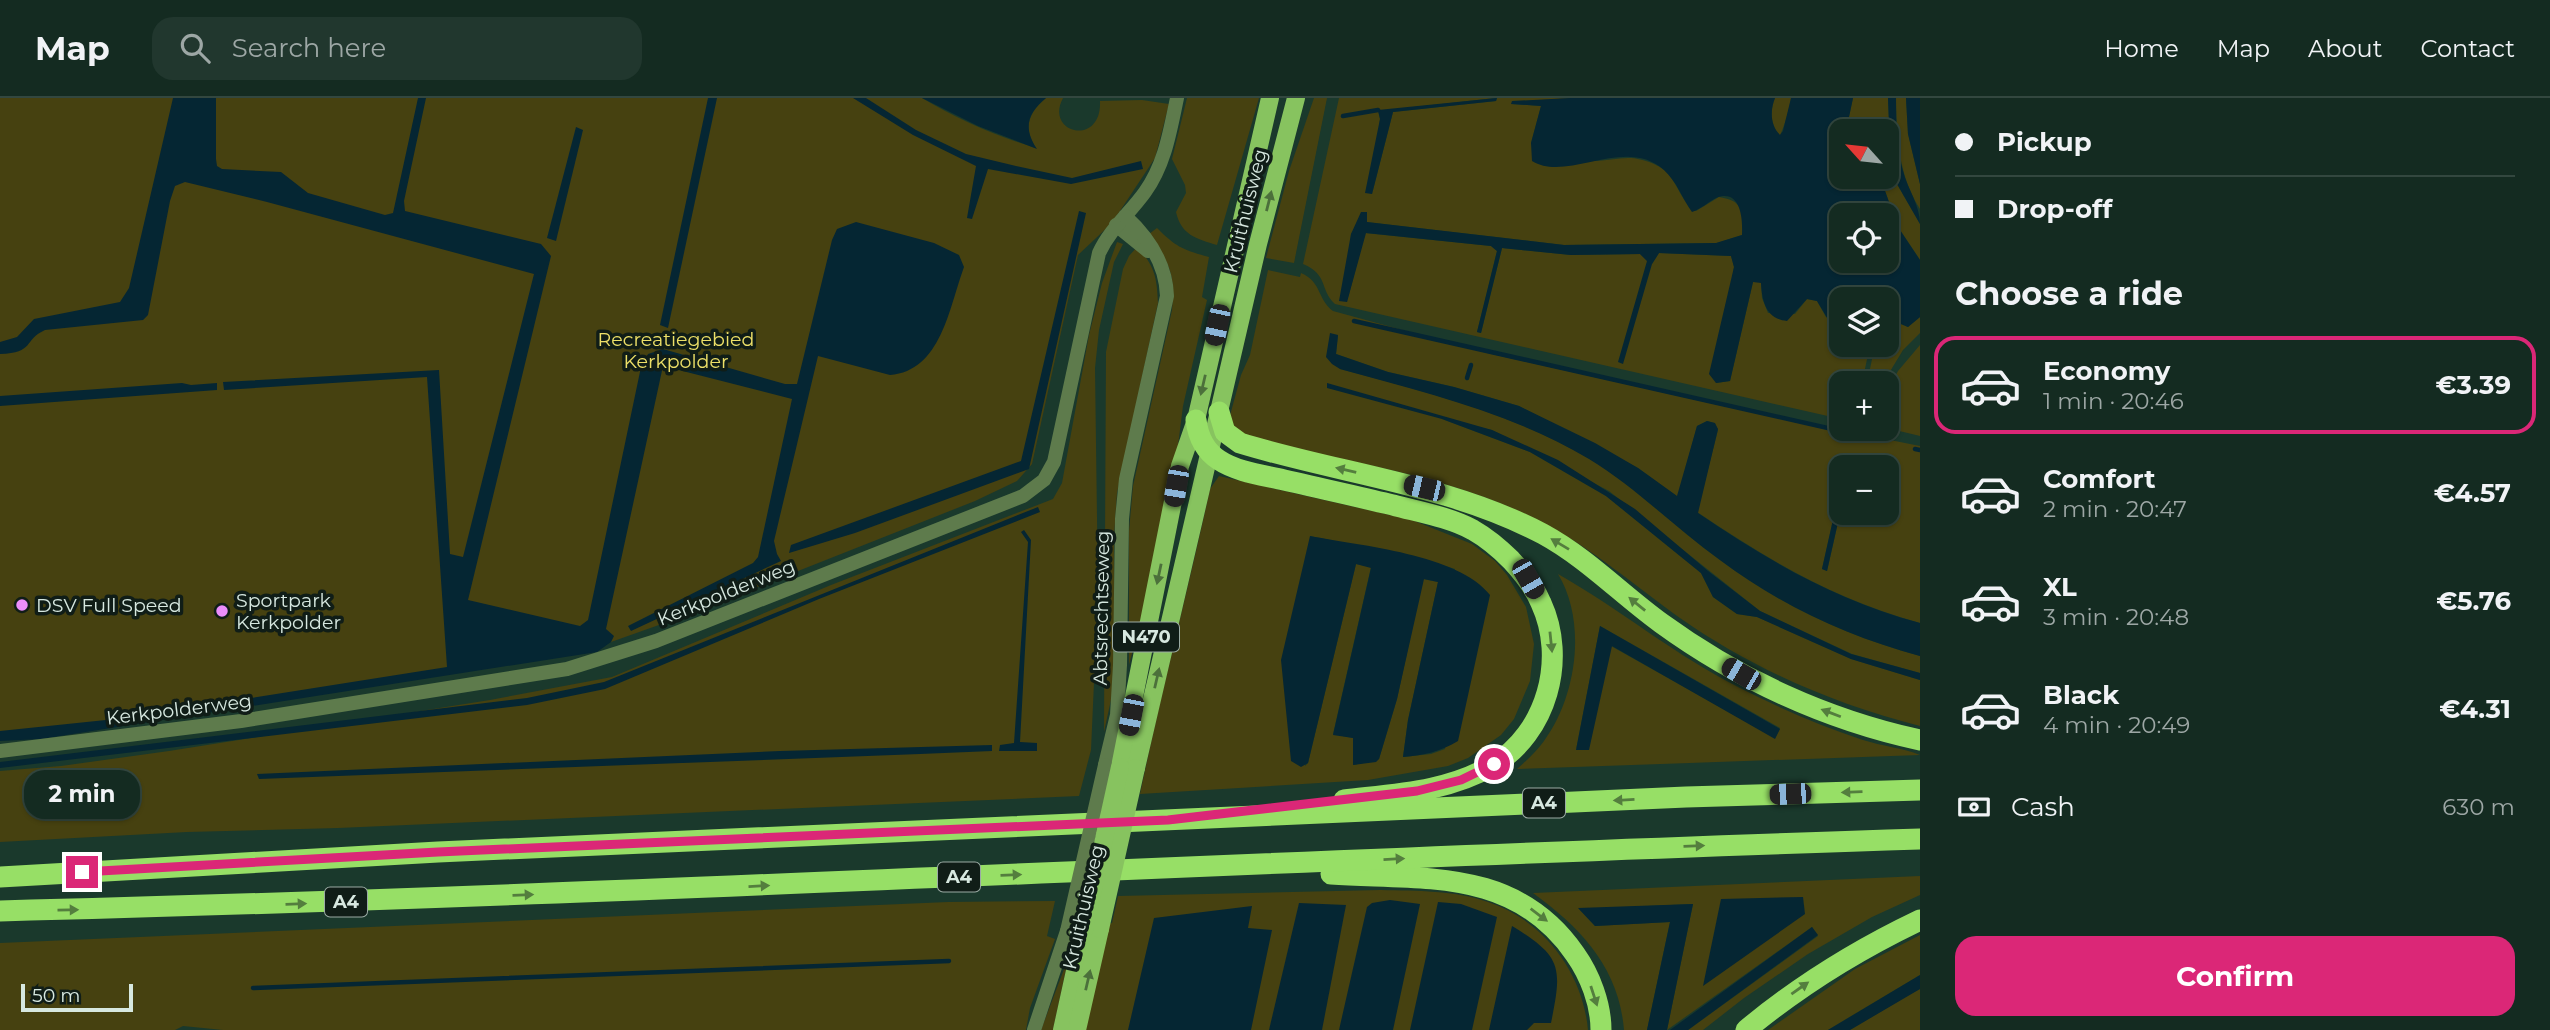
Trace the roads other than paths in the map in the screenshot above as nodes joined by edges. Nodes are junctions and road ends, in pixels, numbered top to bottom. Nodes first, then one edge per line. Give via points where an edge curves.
1 (1177, 98) edge
2 (1270, 98) edge
3 (1296, 98) edge
4 (1121, 221) junction
5 (1219, 412) junction
6 (1196, 420) junction
7 (1210, 453) junction
8 (1920, 740) edge
9 (0, 751) edge
10 (1121, 767) junction
11 (1920, 790) edge
12 (1168, 820) junction
13 (1920, 839) edge
14 (1228, 866) junction
15 (0, 877) edge
16 (0, 911) edge
17 (1920, 920) edge
18 (1084, 930) junction
19 (1034, 1030) edge
20 (1062, 1030) edge
21 (1077, 1030) edge
22 (1601, 1030) edge
23 (1746, 1030) edge

1 - 4 street, Kerkpolderweg via 1163,159 1145,192
2 -> 6 main road, Kruithuisweg / N470
5 -> 3 main road, Kruithuisweg / N470
4 - 9 street, Kerkpolderweg via 1107,236 1092,275 1054,462 1044,480 1023,496 656,641 567,668 241,721
4 - 10 street, Abtsrechtseweg via 1143,233 1161,264 1167,296 1126,478 1117,715
5 - 7 main road, Kruithuisweg / N470
8 -> 5 highway via 1841,717 1741,674 1660,622 1590,563 1509,517 1424,488 1240,443 1225,432
6 - 7 highway
6 -> 10 main road, Kruithuisweg / N470 via 1180,466
10 -> 7 main road, Kruithuisweg / N470
7 -> 12 highway, A4 via 1255,473 1416,511 1473,530 1528,579 1541,603 1551,638 1552,679 1528,733 1494,764 1461,780 1417,791
10 - 18 main road, Kruithuisweg / N470, bridge
10 - 18 street, Abtsrechtseweg, bridge
11 -> 12 highway, A4
12 - 15 highway, A4 via 438,852
14 -> 13 highway, A4
16 -> 14 highway, A4 via 267,905
14 -> 22 highway, A4 via 1448,881 1494,890 1520,901 1562,936 1581,963 1593,990
23 -> 17 highway via 1824,972
18 - 19 street, Abtsrechtseweg via 1060,957
18 - 20 main road, Kruithuisweg / N470
21 -> 18 main road, Kruithuisweg / N470

